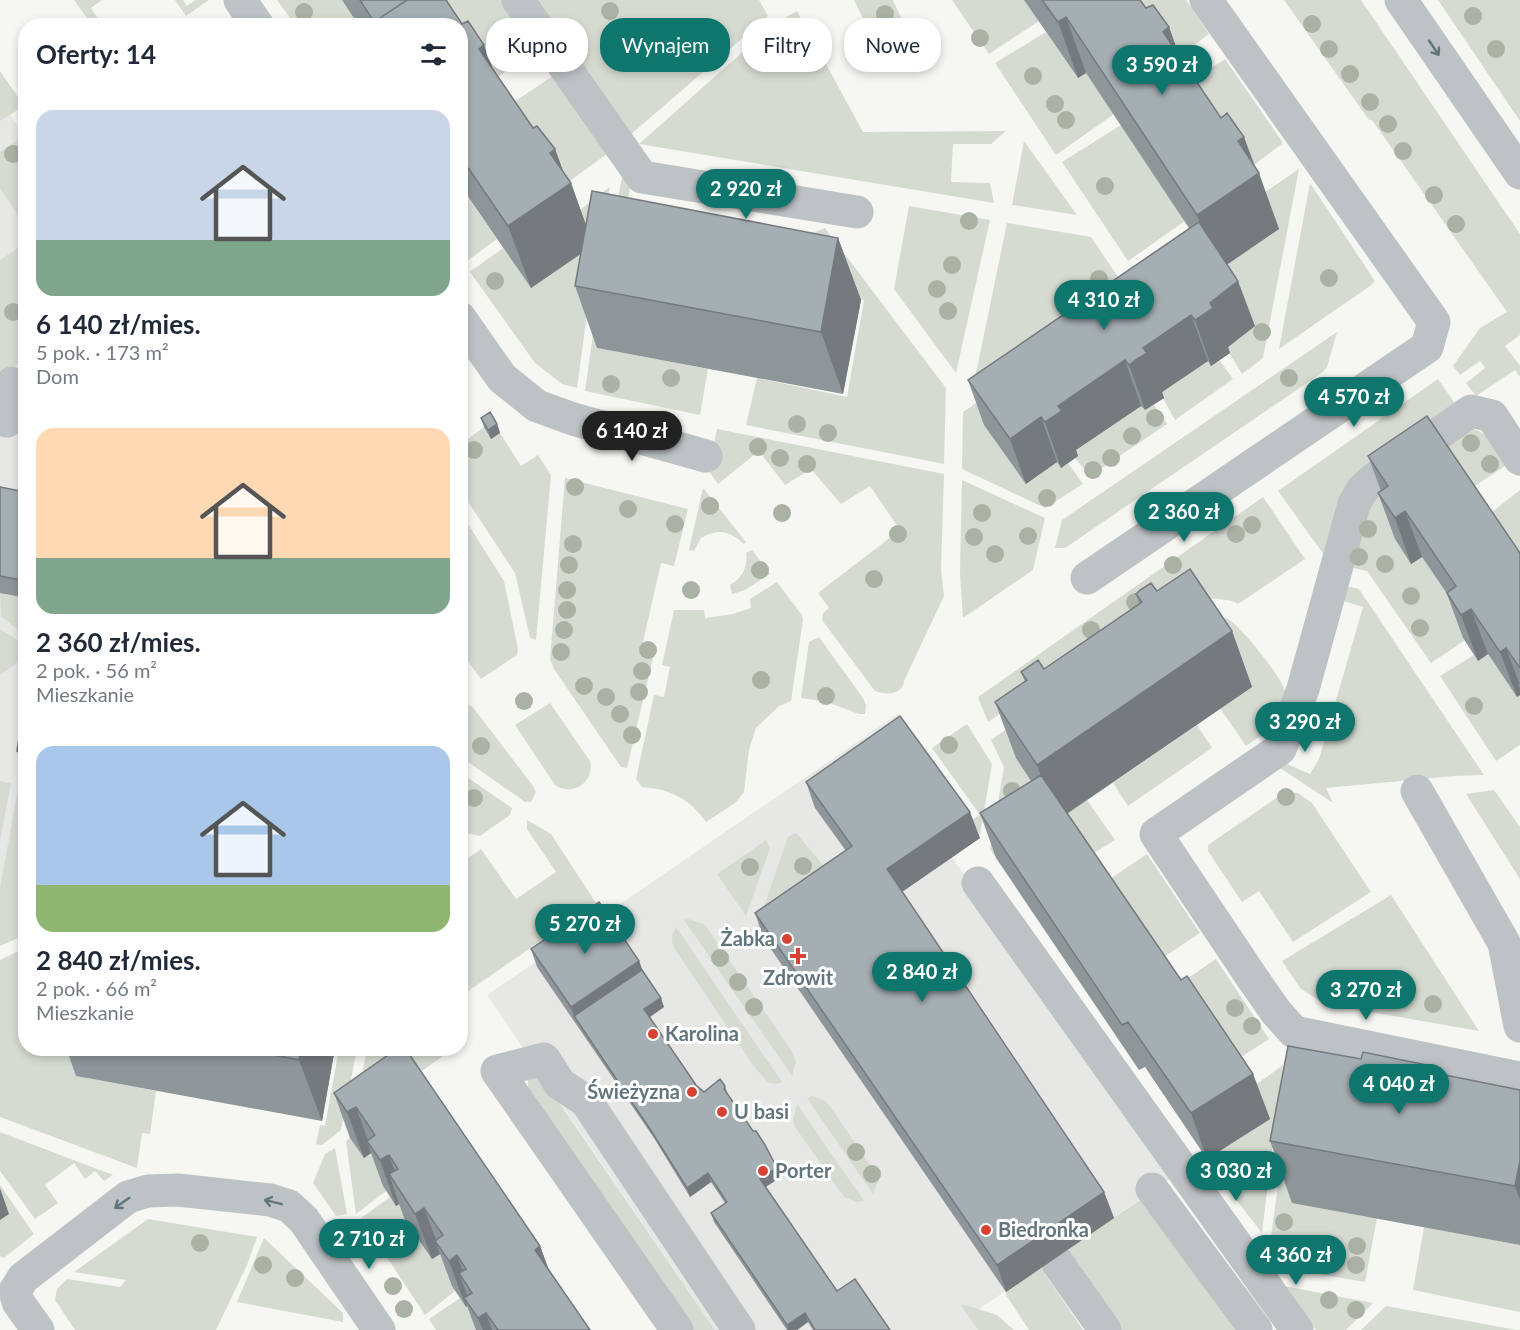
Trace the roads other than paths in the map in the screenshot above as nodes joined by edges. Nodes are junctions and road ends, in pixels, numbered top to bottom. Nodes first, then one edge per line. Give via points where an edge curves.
1 (240, 0) edge
2 (518, 0) edge
3 (1206, 0) edge
4 (1401, 0) edge
5 (252, 18) edge
6 (1520, 173) edge
7 (857, 212) dead end
8 (468, 329) edge
9 (706, 456) dead end
10 (1520, 459) edge
11 (1087, 578) dead end
12 (1417, 791) dead end
13 (978, 883) dead end
14 (1520, 1026) edge
15 (1520, 1078) edge
16 (1152, 1189) dead end
17 (1057, 1262) dead end
18 (38, 1330) edge
19 (379, 1330) edge
20 (677, 1330) edge
21 (739, 1330) edge
22 (1104, 1330) edge
23 (1256, 1330) edge
24 (1297, 1330) edge

1 - 5 street
2 - 7 street via 642,177
3 - 11 street via 1434,322 1427,347
4 -> 6 street
8 - 9 street via 502,378 537,406
10 - 15 street via 1492,416 1471,411 1362,490 1354,504 1303,689 1280,749 1156,834 1293,1032
12 - 14 street via 1504,943
13 - 24 street
16 - 23 street
17 - 22 street
19 -> 18 street via 304,1220 289,1206 270,1200 178,1190 148,1191 128,1197 23,1278 15,1290 18,1302
20 - 21 street via 497,1071 544,1059 560,1084 586,1101

